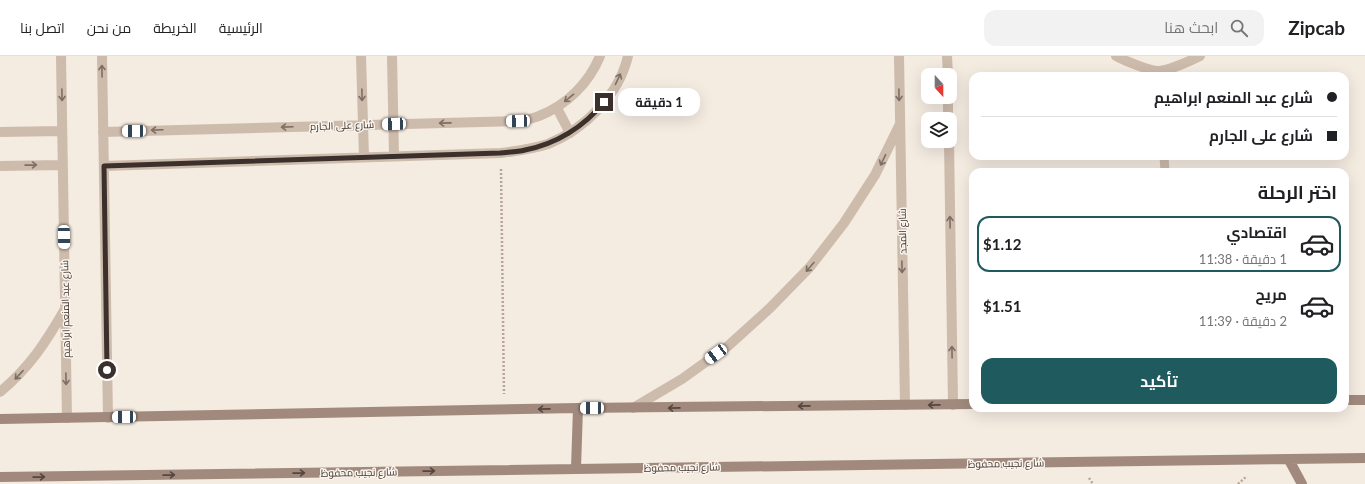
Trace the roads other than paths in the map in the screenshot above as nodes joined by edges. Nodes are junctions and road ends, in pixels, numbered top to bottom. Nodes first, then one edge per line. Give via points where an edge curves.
1 (61, 56) edge
2 (102, 56) edge
3 (361, 56) edge
4 (392, 56) edge
5 (600, 56) edge
6 (628, 56) edge
7 (899, 56) edge
8 (947, 56) edge
9 (1116, 56) edge
10 (1200, 56) edge
11 (948, 68) edge
12 (1154, 72) edge
13 (1164, 72) edge
14 (558, 108) junction
15 (363, 124) junction
16 (394, 124) junction
17 (900, 124) junction
18 (62, 131) junction
19 (0, 132) edge
20 (103, 132) junction
21 (570, 133) junction
22 (949, 148) edge
23 (394, 156) junction
24 (364, 157) junction
25 (62, 164) junction
26 (0, 166) edge
27 (104, 166) junction
28 (65, 309) junction
29 (0, 392) edge
30 (1349, 400) edge
31 (1365, 400) edge
32 (969, 404) edge
33 (905, 405) junction
34 (953, 405) junction
35 (578, 408) junction
36 (633, 408) junction
37 (67, 418) junction
38 (108, 418) junction
39 (0, 420) edge
40 (1365, 458) edge
41 (1289, 460) junction
42 (576, 468) junction
43 (0, 477) edge
44 (1302, 484) edge

1 -> 18 street, شارع عبد المنعم ابراهيم
20 -> 2 street
3 -> 15 street
4 - 16 street
5 -> 14 street, شارع على الجارم via 594,70 578,91
21 -> 6 street via 594,114 613,90
7 -> 17 street, شارع المجد
8 - 11 street
9 - 12 street
10 - 13 street
14 -> 16 street, شارع على الجارم via 518,121
14 - 21 street
15 - 16 street, شارع على الجارم
15 -> 20 street, شارع على الجارم
15 - 24 street
16 - 23 street
17 -> 33 street, شارع المجد
17 -> 36 street via 876,175 810,267 728,346 682,379
18 - 19 street
18 - 25 street, شارع عبد المنعم ابراهيم
20 - 27 street
21 - 23 street via 548,144 525,150
34 -> 22 street
23 - 24 street
24 - 27 street
26 -> 25 street
25 - 28 street, شارع عبد المنعم ابراهيم
27 - 38 street
28 -> 29 street via 34,358
28 -> 37 street, شارع عبد المنعم ابراهيم
30 - 31 street
32 - 34 street
34 -> 33 street
33 -> 36 street
35 - 36 street
35 -> 38 street
35 - 42 street
37 - 38 street
37 - 39 street
40 - 41 street, شارع نجيب محفوظ
41 - 42 street, شارع نجيب محفوظ
41 - 44 street
43 -> 42 street, شارع نجيب محفوظ

